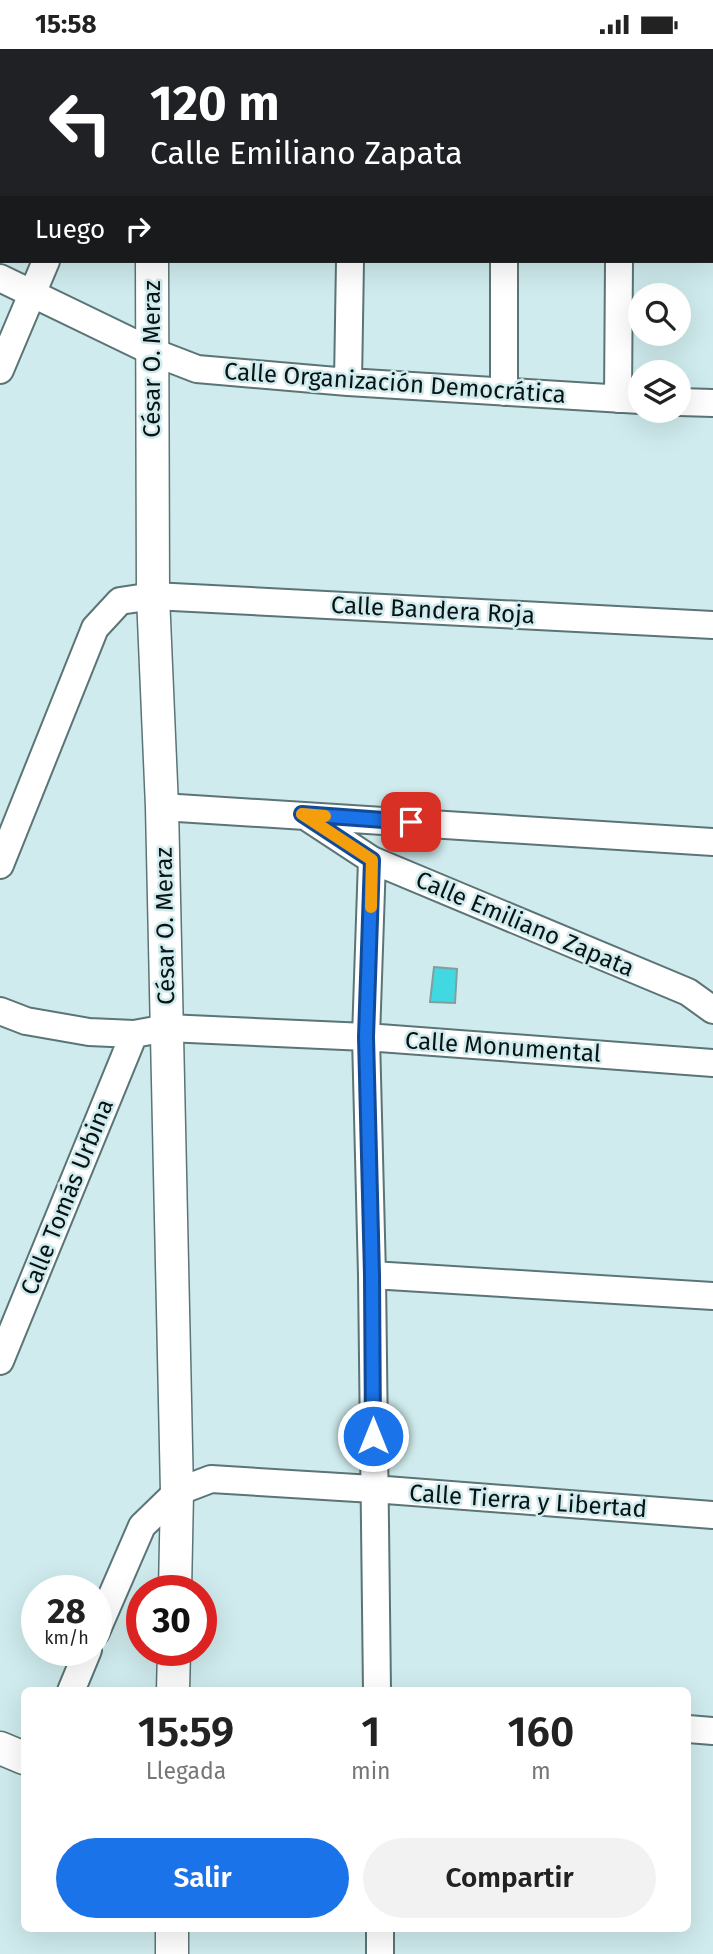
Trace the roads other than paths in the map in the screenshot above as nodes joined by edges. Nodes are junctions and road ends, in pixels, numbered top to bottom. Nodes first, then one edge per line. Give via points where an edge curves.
1 (45, 263) edge
2 (152, 263) edge
3 (350, 263) edge
4 (504, 263) edge
5 (619, 263) edge
6 (0, 278) edge
7 (33, 292) junction
8 (153, 352) junction
9 (0, 370) edge
10 (348, 382) junction
11 (628, 386) edge
12 (504, 392) junction
13 (628, 400) edge
14 (691, 402) edge
15 (713, 403) edge
16 (153, 596) junction
17 (713, 625) edge
18 (163, 807) junction
19 (302, 814) junction
20 (713, 842) edge
21 (372, 860) junction
22 (0, 865) edge
23 (713, 1010) edge
24 (0, 1011) edge
25 (167, 1028) junction
26 (134, 1034) junction
27 (366, 1037) junction
28 (713, 1062) edge
29 (372, 1275) junction
30 (713, 1296) edge
31 (0, 1361) edge
32 (373, 1489) junction
33 (177, 1492) junction
34 (713, 1515) edge
35 (175, 1575) edge
36 (112, 1595) edge
37 (81, 1666) edge
38 (174, 1666) edge
39 (73, 1687) edge
40 (173, 1687) edge
41 (377, 1687) edge
42 (691, 1729) edge
43 (713, 1731) edge
44 (0, 1748) edge
45 (21, 1757) edge
46 (172, 1932) edge
47 (380, 1932) edge
48 (172, 1954) edge
49 (380, 1954) edge

1 - 7 street
2 - 8 street, César O. Meraz
3 - 10 street
4 - 12 street
5 - 11 street
6 - 7 street, Calle Organización Democrática
7 - 8 street, Calle Organización Democrática
7 - 9 street
8 - 10 street, Calle Organización Democrática via 197,369
8 - 16 street, César O. Meraz
10 - 12 street, Calle Organización Democrática
12 - 13 street, Calle Organización Democrática
14 - 15 street
16 - 17 street, Calle Bandera Roja
16 - 18 street, César O. Meraz
16 - 22 street, Calle Bandera Roja via 120,601 95,628
18 - 19 street
18 - 25 street, César O. Meraz
19 - 20 street
19 - 21 street, Calle Emiliano Zapata
21 - 23 street, Calle Emiliano Zapata via 688,992
21 - 27 street
24 - 26 street, Calle Monumental via 59,1028
25 - 26 street, Calle Monumental
25 - 27 street, Calle Monumental
25 - 33 street, César O. Meraz
26 - 31 street, Calle Tomás Urbina
27 - 28 street, Calle Monumental
27 - 29 street
29 - 30 street
29 - 32 street
32 - 33 street, Calle Tierra y Libertad via 211,1479
32 - 34 street, Calle Tierra y Libertad
32 - 41 street
33 - 35 street, César O. Meraz
33 - 36 street via 142,1526
37 - 39 street
38 - 40 street
42 - 43 street
44 - 45 street
46 - 48 street
47 - 49 street

